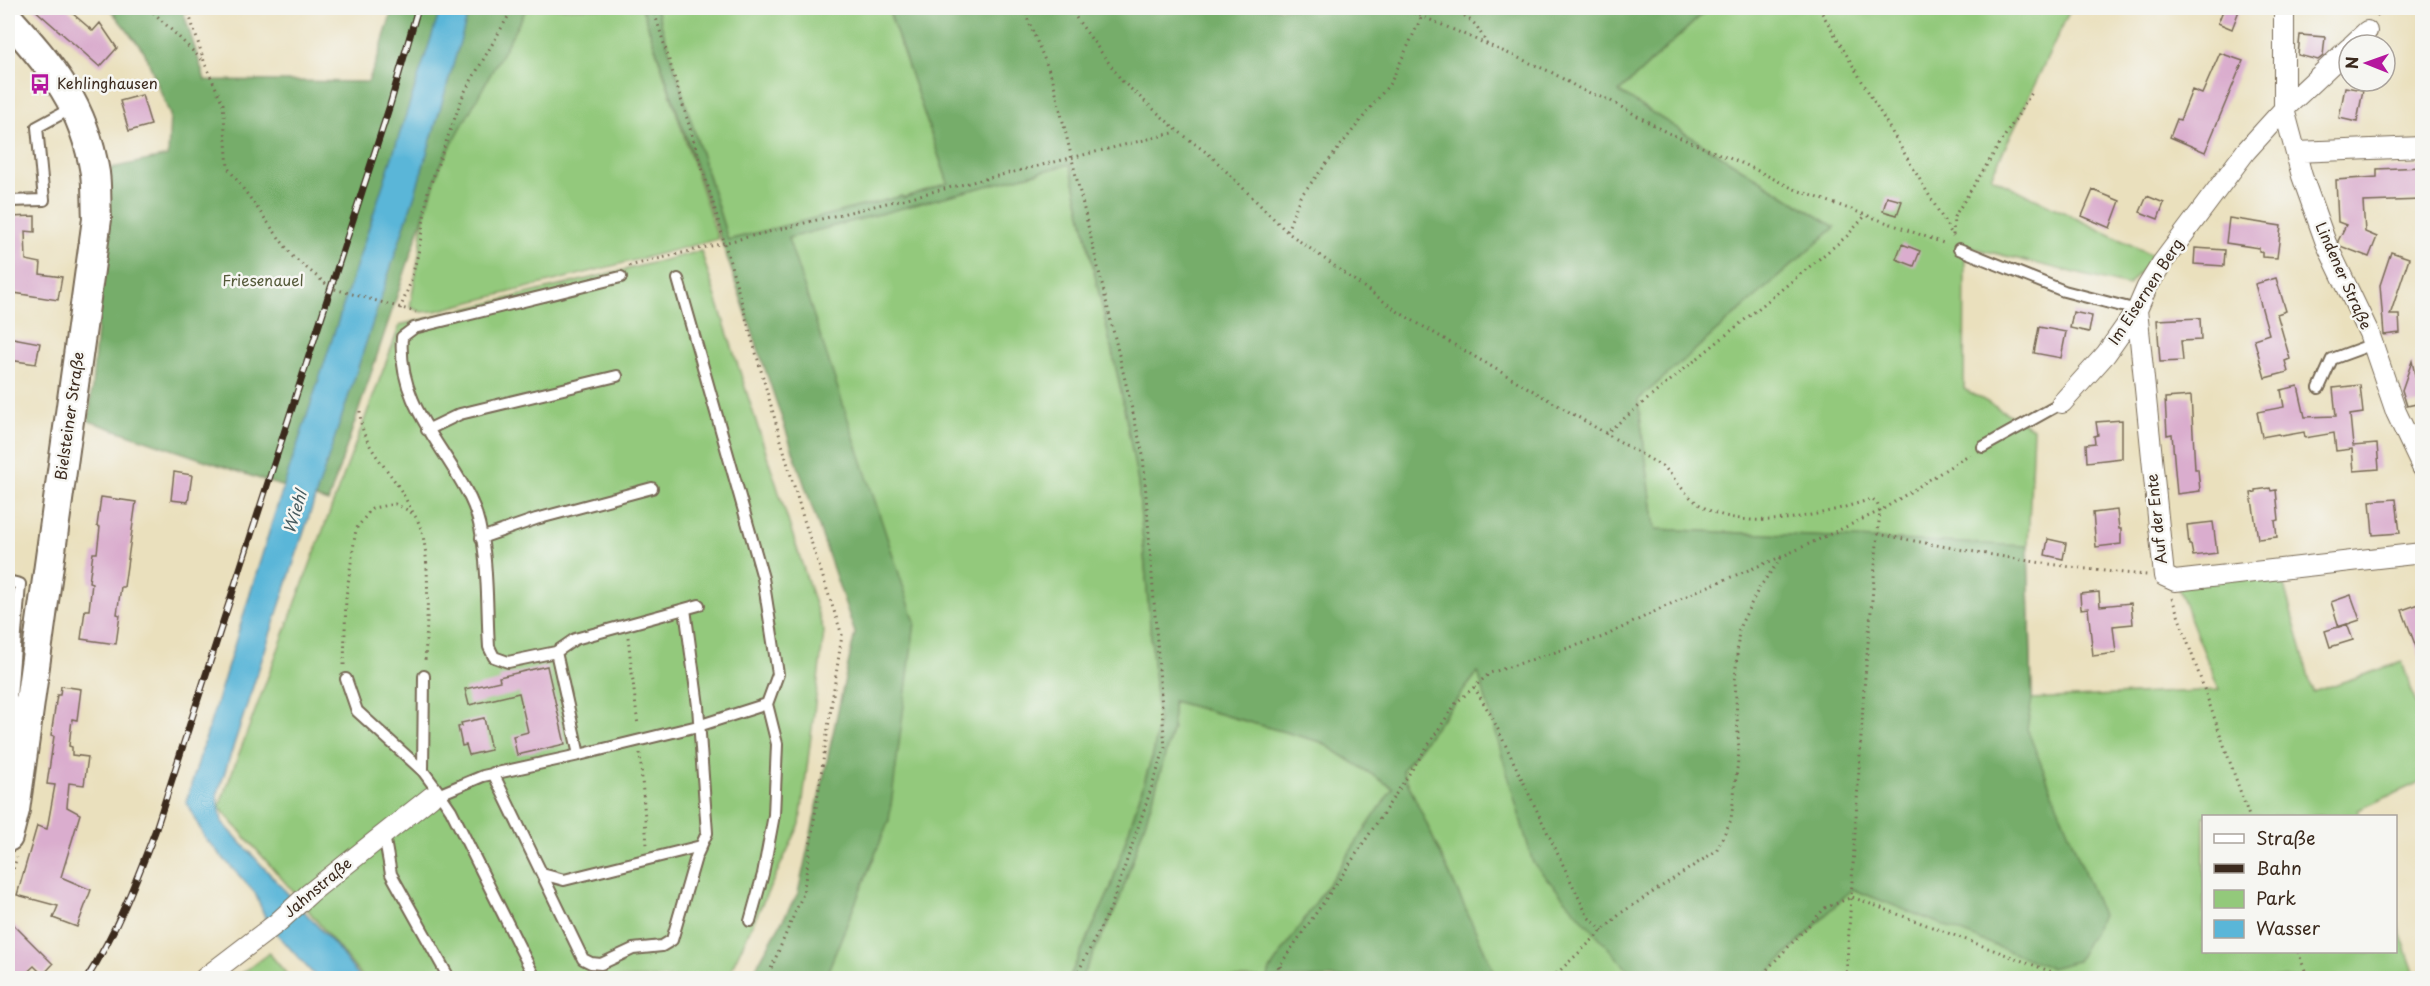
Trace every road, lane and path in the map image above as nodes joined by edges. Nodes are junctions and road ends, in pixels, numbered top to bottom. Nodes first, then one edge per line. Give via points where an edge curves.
1 (149, 8) edge
2 (187, 8) edge
3 (513, 8) edge
4 (653, 8) edge
5 (1023, 8) edge
6 (1069, 8) edge
7 (1403, 8) edge
8 (1455, 8) edge
9 (1819, 8) edge
10 (2284, 8) edge
11 (1422, 16) junction
12 (8, 18) edge
13 (1487, 46) junction
14 (2337, 59) edge
15 (205, 63) junction
16 (2033, 91) dead end
17 (75, 107) junction
18 (2284, 108) junction
19 (1178, 131) junction
20 (2422, 147) edge
21 (2296, 152) junction
22 (1073, 157) junction
23 (8, 201) edge
24 (1865, 216) junction
25 (1287, 232) junction
26 (724, 244) junction
27 (1959, 249) joint
28 (621, 277) dead end
29 (678, 279) dead end
30 (2137, 310) junction
31 (2373, 344) junction
32 (617, 376) dead end
33 (2319, 388) dead end
34 (2062, 403) joint
35 (360, 411) dead end
36 (427, 429) junction
37 (1605, 434) junction
38 (1983, 447) joint
39 (2422, 467) edge
40 (652, 488) dead end
41 (1880, 511) junction
42 (414, 516) junction
43 (1877, 534) junction
44 (481, 538) junction
45 (2422, 554) edge
46 (1783, 556) junction
47 (2163, 576) junction
48 (8, 581) edge
49 (699, 605) dead end
50 (685, 609) junction
51 (556, 651) junction
52 (424, 676) joint
53 (346, 678) joint
54 (1474, 687) junction
55 (766, 704) junction
56 (698, 726) junction
57 (30, 739) junction
58 (579, 755) junction
59 (423, 771) junction
60 (494, 773) junction
61 (436, 796) junction
62 (2250, 815) edge
63 (384, 835) junction
64 (8, 837) edge
65 (701, 846) junction
66 (542, 874) junction
67 (1852, 897) junction
68 (750, 921) dead end
69 (1603, 931) junction
70 (2299, 953) edge
71 (1280, 966) junction
72 (204, 978) edge
73 (449, 978) edge
74 (535, 978) edge
75 (767, 978) edge
76 (1075, 978) edge
77 (1271, 978) edge
78 (1285, 978) edge
79 (1552, 978) edge
80 (1759, 978) edge
81 (1846, 978) edge
82 (2068, 978) edge
83 (2308, 978) edge

1 - 15 path
2 - 15 path
3 - 15 path via 464,93 428,191 419,250 400,309 331,288 293,257 228,168 223,104
4 - 26 path
5 - 22 path via 1053,80
6 - 19 path via 1122,81
7 - 11 path
8 - 13 path via 1476,25
9 - 16 path via 1953,237 1954,217
10 - 18 street, Lindener Straße
11 - 13 path
11 - 25 path via 1391,82 1300,197
12 - 17 main road, Bielsteiner Straße via 44,58
13 - 24 path via 1551,72 1666,132
14 - 18 street, Im Eisernen Berg
17 - 23 lane via 37,127 44,200
17 - 57 main road, Bielsteiner Straße via 95,174 97,219
18 - 21 street, Lindener Straße
18 - 30 street, Im Eisernen Berg via 2246,151 2162,263
19 - 22 path
19 - 25 path via 1211,156
20 - 21 street
21 - 31 street, Lindener Straße via 2326,243
22 - 26 path
22 - 76 path via 1143,455 1165,748 1111,907
24 - 27 path
24 - 37 path via 1847,236
25 - 37 path via 1400,313
26 - 75 path via 802,514 842,635 803,894
27 - 30 lane via 2064,291
28 - 36 lane via 414,328 402,337 401,359 418,414
29 - 55 lane via 763,578 778,674
30 - 34 street, Im Eisernen Berg via 2106,354
30 - 47 street, Auf der Ente
31 - 33 lane via 2332,359
31 - 39 street, Lindener Straße via 2396,412
32 - 36 lane via 460,414
34 - 38 lane, Im Eisernen Berg
35 - 42 path via 360,426 367,442
36 - 44 lane via 471,499
37 - 41 path via 1665,468 1696,502 1718,515 1776,521 1820,514 1870,499
38 - 41 path
40 - 44 lane
41 - 43 path
41 - 46 path
42 - 52 path via 424,544 428,579
42 - 53 path via 395,504 372,508 356,529 346,597
43 - 47 path via 2110,572
43 - 67 path
44 - 51 lane via 489,647 494,657 508,662
45 - 47 street, Auf der Ente via 2175,581
46 - 54 path via 1699,590 1603,637 1490,673
46 - 69 path via 1759,588 1739,628 1735,681 1739,752 1731,820 1716,851 1622,913
47 - 62 path
48 - 57 lane via 20,584 11,698
49 - 50 lane
50 - 51 lane via 575,639
50 - 56 lane
51 - 58 lane
52 - 59 lane
53 - 59 lane via 357,711
54 - 69 path via 1588,916
54 - 71 path via 1456,703
55 - 56 lane
55 - 68 lane via 777,744 774,815
56 - 58 lane
56 - 65 lane via 707,833
57 - 64 main road, Bielsteiner Straße
58 - 60 lane
59 - 61 lane
60 - 61 lane
60 - 66 lane
61 - 63 street, Jahnstraße
61 - 74 lane via 451,810
63 - 72 street, Jahnstraße
63 - 73 lane via 391,874
65 - 66 lane via 564,880
65 - 66 lane via 672,940 663,946 633,950 601,964 583,959
67 - 80 path via 1825,908
67 - 81 path
67 - 82 path
69 - 79 path
70 - 83 path
71 - 77 path
71 - 78 path

